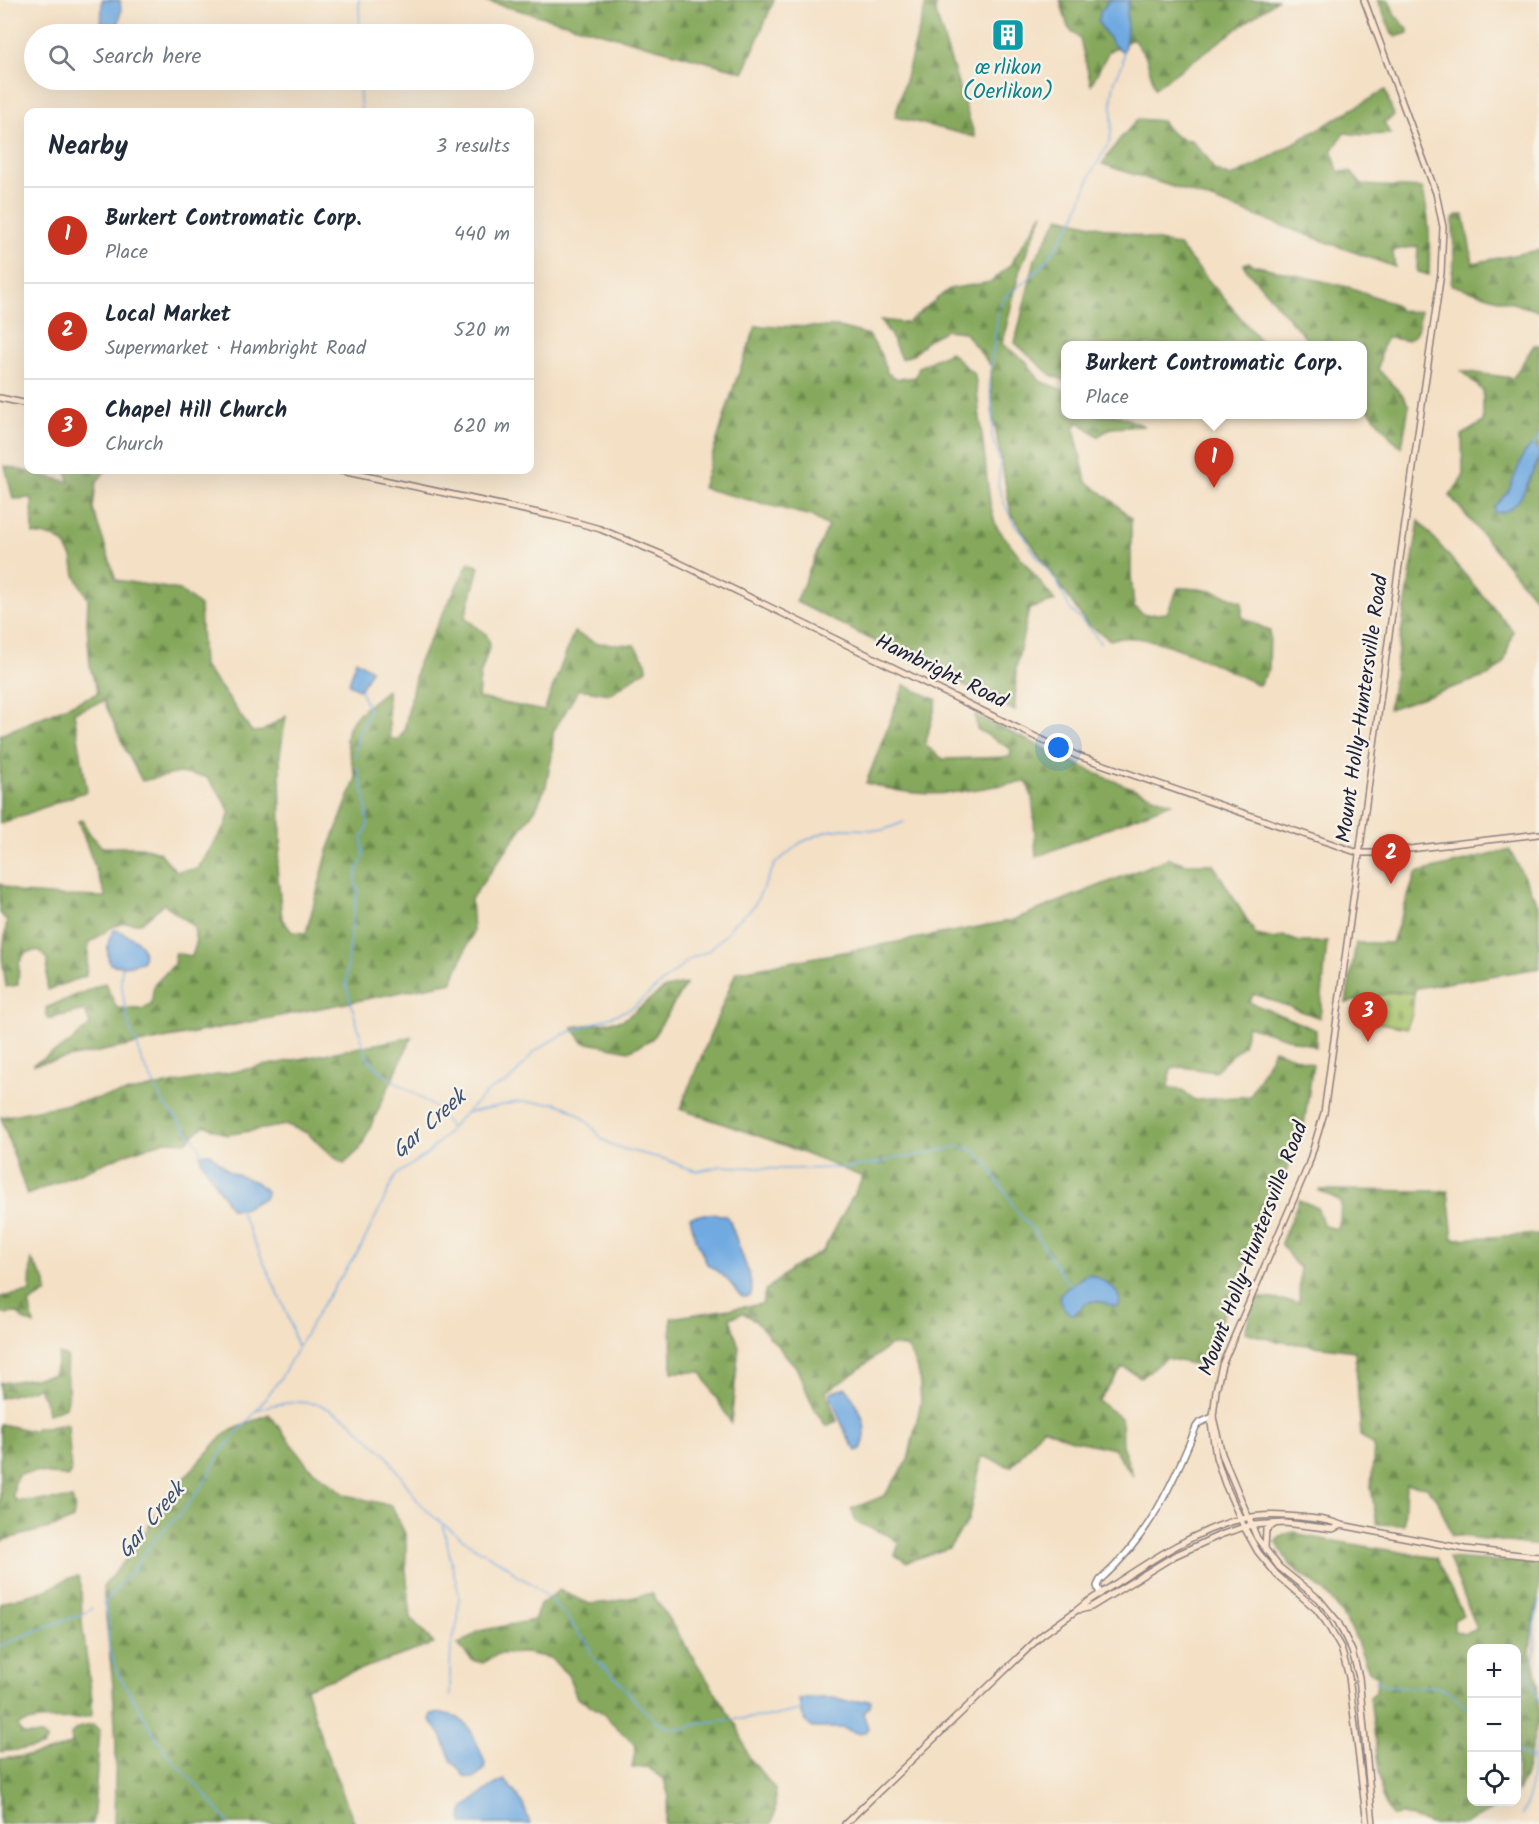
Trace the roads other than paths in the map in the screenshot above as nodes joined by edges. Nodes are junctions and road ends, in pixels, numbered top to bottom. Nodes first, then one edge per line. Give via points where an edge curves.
1 (1364, 0) edge
2 (0, 398) edge
3 (24, 403) edge
4 (356, 474) edge
5 (1539, 834) edge
6 (1359, 853) junction
7 (1213, 1417) junction
8 (1249, 1518) junction
9 (1241, 1519) junction
10 (1285, 1522) junction
11 (1252, 1525) junction
12 (1341, 1525) junction
13 (1244, 1527) junction
14 (1265, 1550) junction
15 (1539, 1557) edge
16 (1100, 1594) junction
17 (1077, 1610) junction
18 (845, 1824) edge
19 (1367, 1824) edge
20 (1373, 1824) edge

1 - 6 main road, Mount Holly-Huntersville Road via 1434,186 1443,244
2 - 3 main road
4 - 6 main road, Hambright Road via 600,529 663,555 1078,756
5 - 6 main road, Hambright Road
6 - 7 main road, Mount Holly-Huntersville Road via 1320,1129 1308,1166 1222,1365
7 - 8 main road, Mount Holly-Huntersville Road via 1222,1454
7 - 9 main road, Mount Holly-Huntersville Road via 1210,1423 1215,1453
7 - 16 street via 1196,1427 1154,1516 1100,1580
8 - 9 main road
8 - 11 main road, Mount Holly-Huntersville Road
8 - 12 main road via 1293,1517
9 - 13 main road, Mount Holly-Huntersville Road
9 - 16 main road via 1181,1543
10 - 11 main road
10 - 12 main road via 1333,1529
10 - 14 main road via 1266,1530
11 - 13 main road
11 - 14 main road, Mount Holly-Huntersville Road
12 - 15 main road via 1465,1549
13 - 17 main road via 1174,1556 1091,1607
13 - 19 main road, Mount Holly-Huntersville Road via 1266,1564 1316,1609 1341,1648 1350,1677
14 - 20 main road, Mount Holly-Huntersville Road via 1279,1567 1319,1599 1338,1622 1352,1650 1359,1677
16 - 17 main road
17 - 18 main road via 1042,1635

